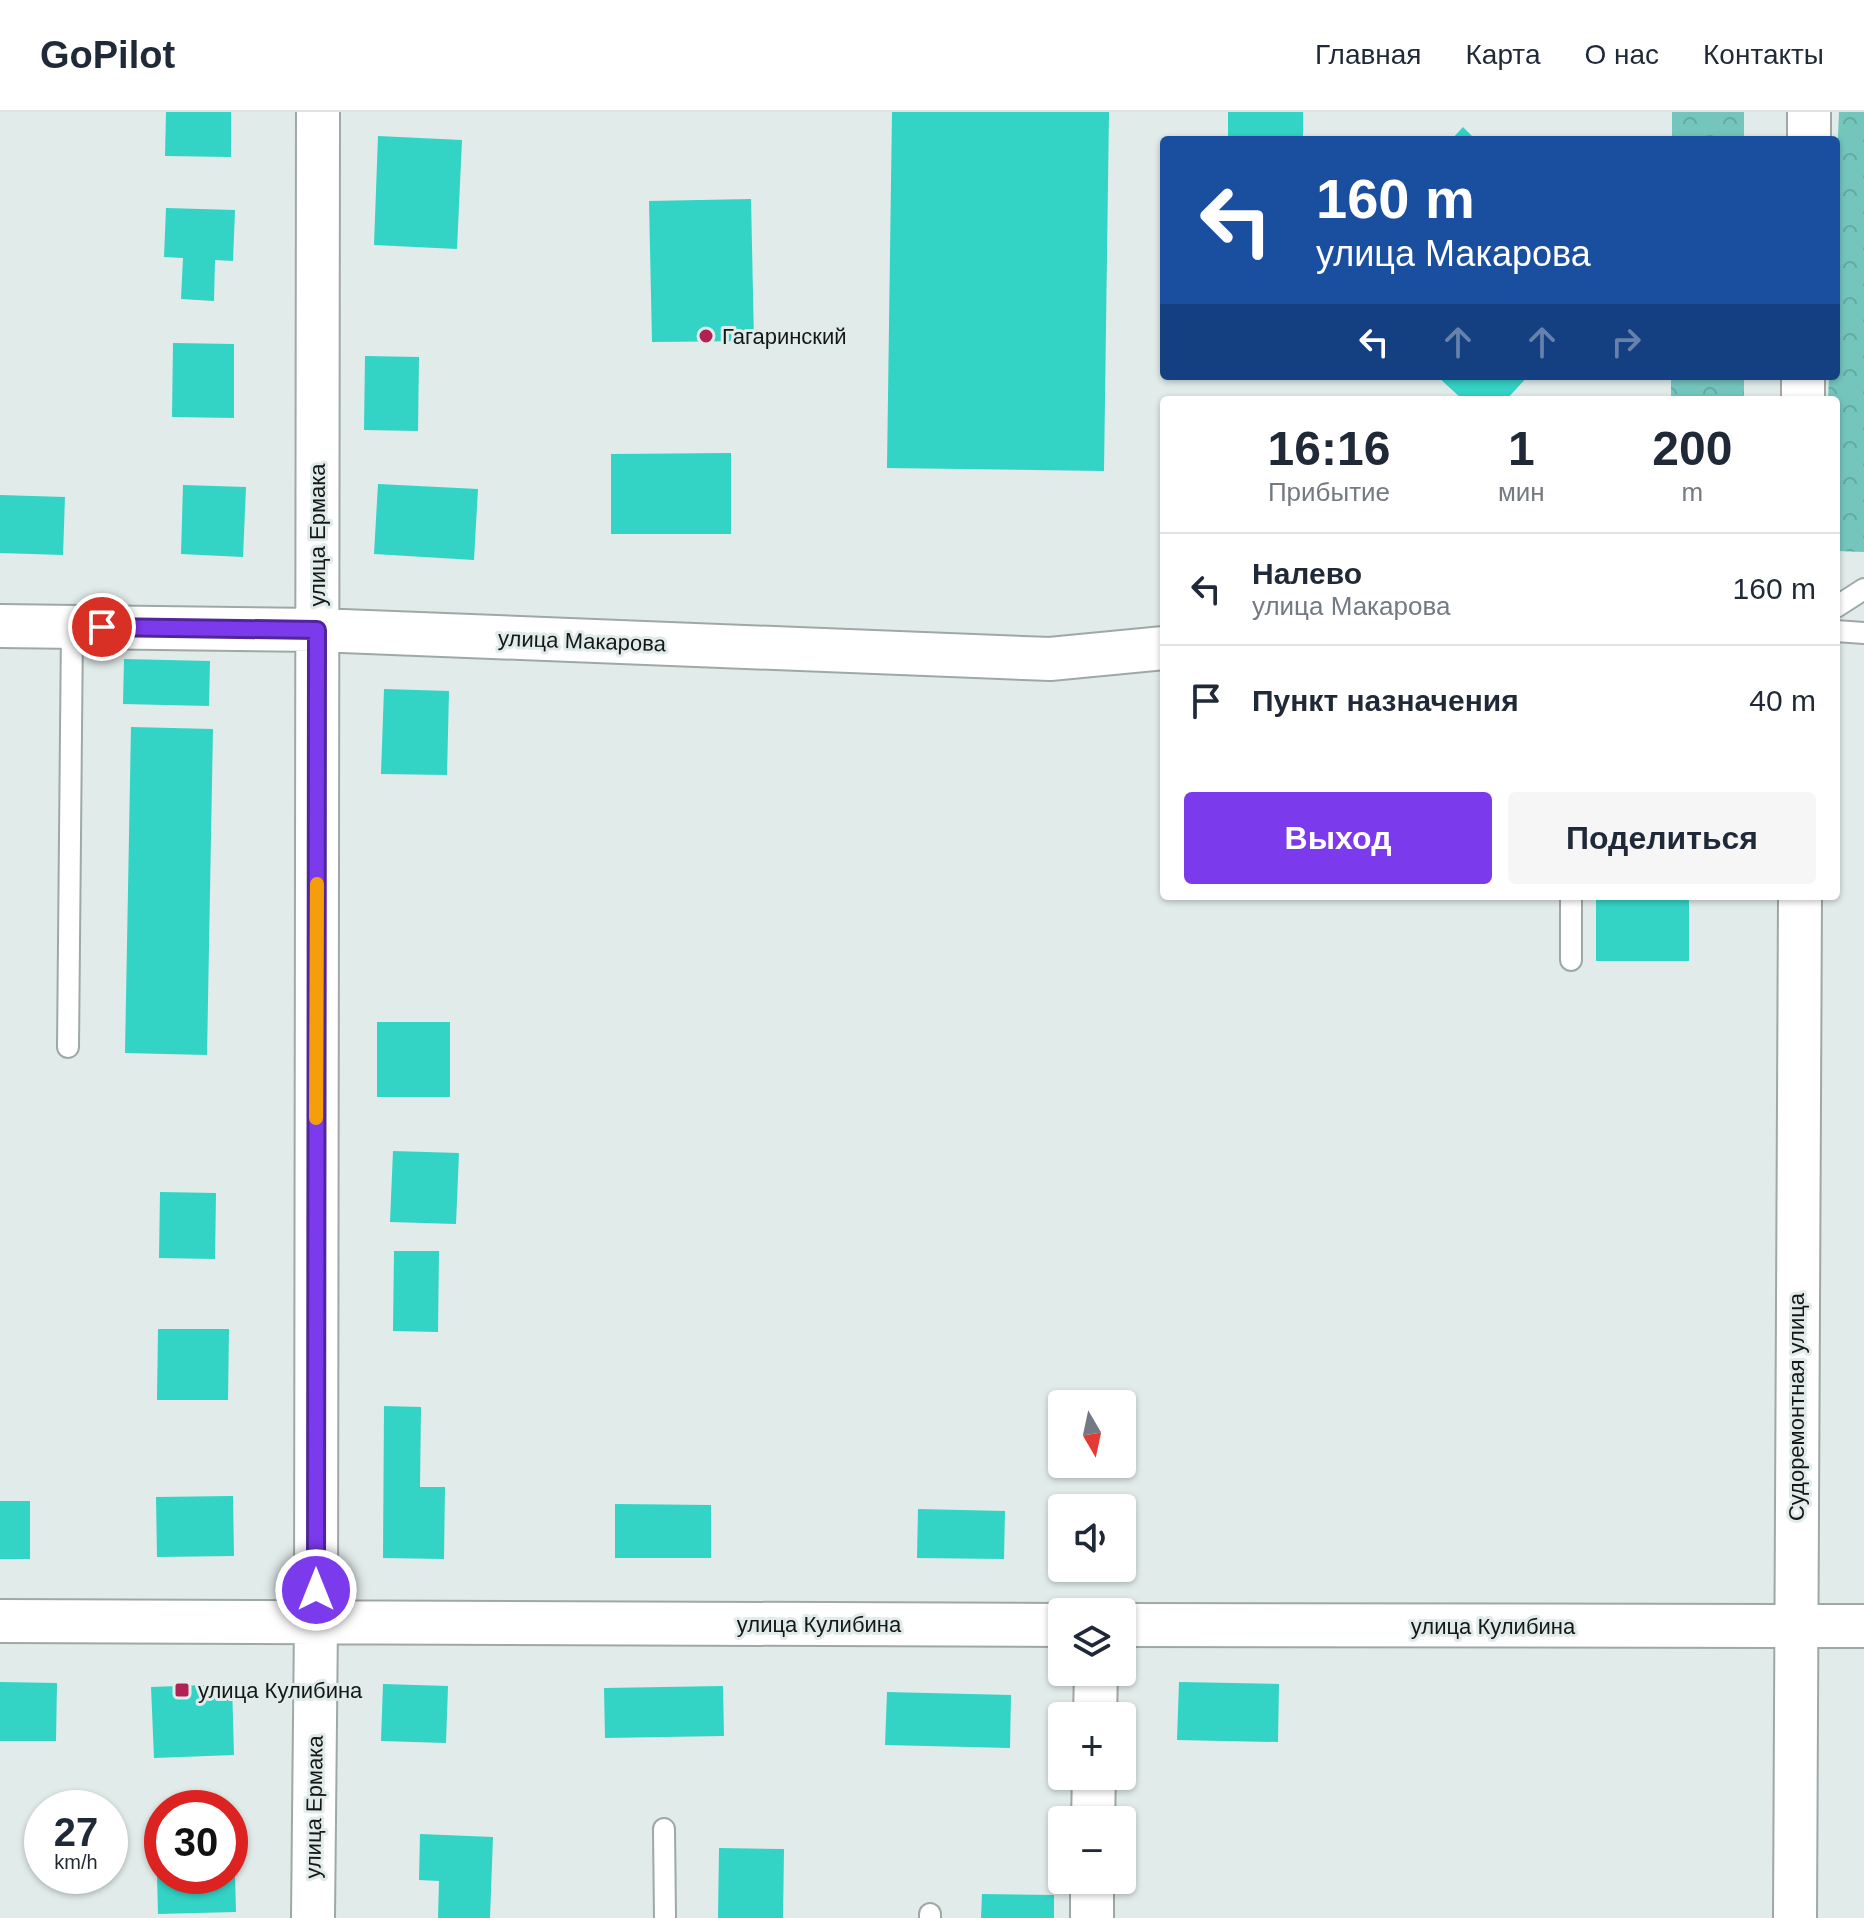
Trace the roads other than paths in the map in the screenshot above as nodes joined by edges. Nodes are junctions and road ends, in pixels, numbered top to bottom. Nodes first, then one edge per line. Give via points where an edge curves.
1 (318, 112) edge
2 (1809, 112) edge
3 (1809, 136) edge
4 (1864, 589) edge
5 (1840, 604) edge
6 (0, 626) edge
7 (72, 627) junction
8 (317, 630) junction
9 (1840, 631) edge
10 (1864, 633) edge
11 (1160, 648) edge
12 (1571, 900) edge
13 (1800, 900) edge
14 (1571, 960) dead end
15 (68, 1047) dead end
16 (0, 1621) edge
17 (316, 1622) junction
18 (1048, 1625) edge
19 (1136, 1625) edge
20 (1794, 1626) junction
21 (1864, 1626) edge
22 (664, 1829) dead end
23 (1092, 1894) edge
24 (313, 1918) edge
25 (665, 1918) edge
26 (1092, 1918) edge
27 (1795, 1918) edge

1 - 8 street, улица Ермака
2 - 3 street
4 - 5 lane
6 - 7 street, улица Макарова
7 - 8 street, улица Макарова
7 - 15 lane
8 - 11 street, улица Макарова via 1050,659
8 - 17 street, улица Ермака
9 - 10 lane
12 - 14 lane
13 - 20 street, Судоремонтная улица
16 - 17 street, улица Кулибина
17 - 18 street, улица Кулибина
17 - 24 street, улица Ермака
19 - 20 street, улица Кулибина
20 - 21 street, улица Кулибина
20 - 27 street, Судоремонтная улица
22 - 25 lane
23 - 26 street

